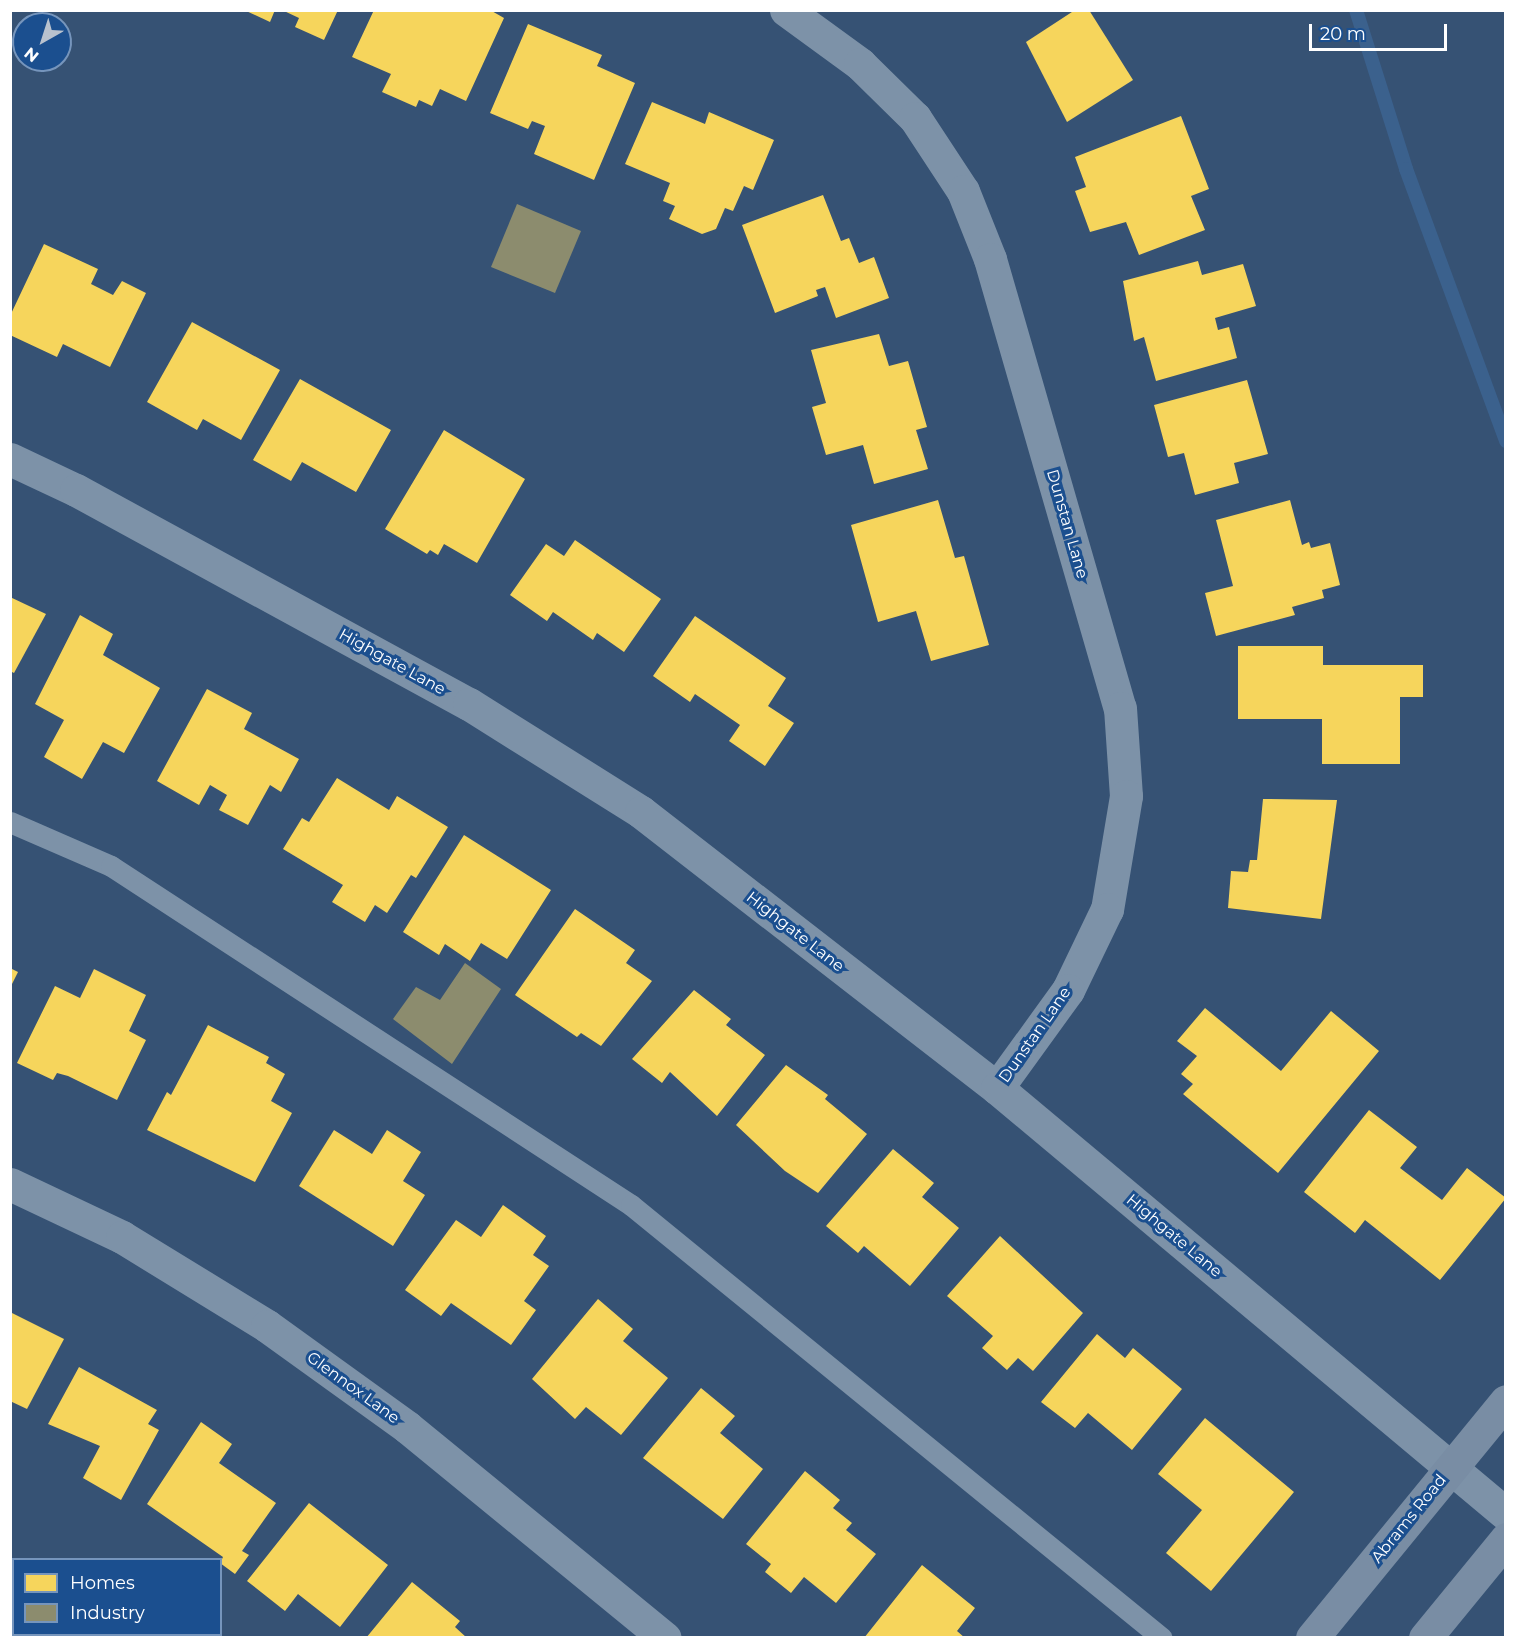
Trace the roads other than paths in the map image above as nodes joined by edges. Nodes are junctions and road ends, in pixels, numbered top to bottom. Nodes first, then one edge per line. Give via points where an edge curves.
1 (786, 10) edge
2 (10, 459) edge
3 (10, 822) edge
4 (997, 1088) junction
5 (10, 1184) edge
6 (1506, 1401) edge
7 (1450, 1468) junction
8 (1506, 1514) edge
9 (1506, 1539) edge
10 (665, 1638) edge
11 (1162, 1638) edge
12 (1312, 1638) edge
13 (1425, 1638) edge

1 - 4 street, Dunstan Lane via 860,64 915,118 963,191 990,259 1120,708 1126,796 1107,909 1068,990
2 - 4 street, Highgate Lane via 76,490 469,704 631,806
3 - 11 lane via 111,866 632,1205
4 - 7 street, Highgate Lane
5 - 10 street, Glennox Lane via 122,1237 267,1326 407,1427
6 - 7 main road, Abrams Road
7 - 8 street, Highgate Lane
7 - 12 main road, Abrams Road
9 - 13 main road

